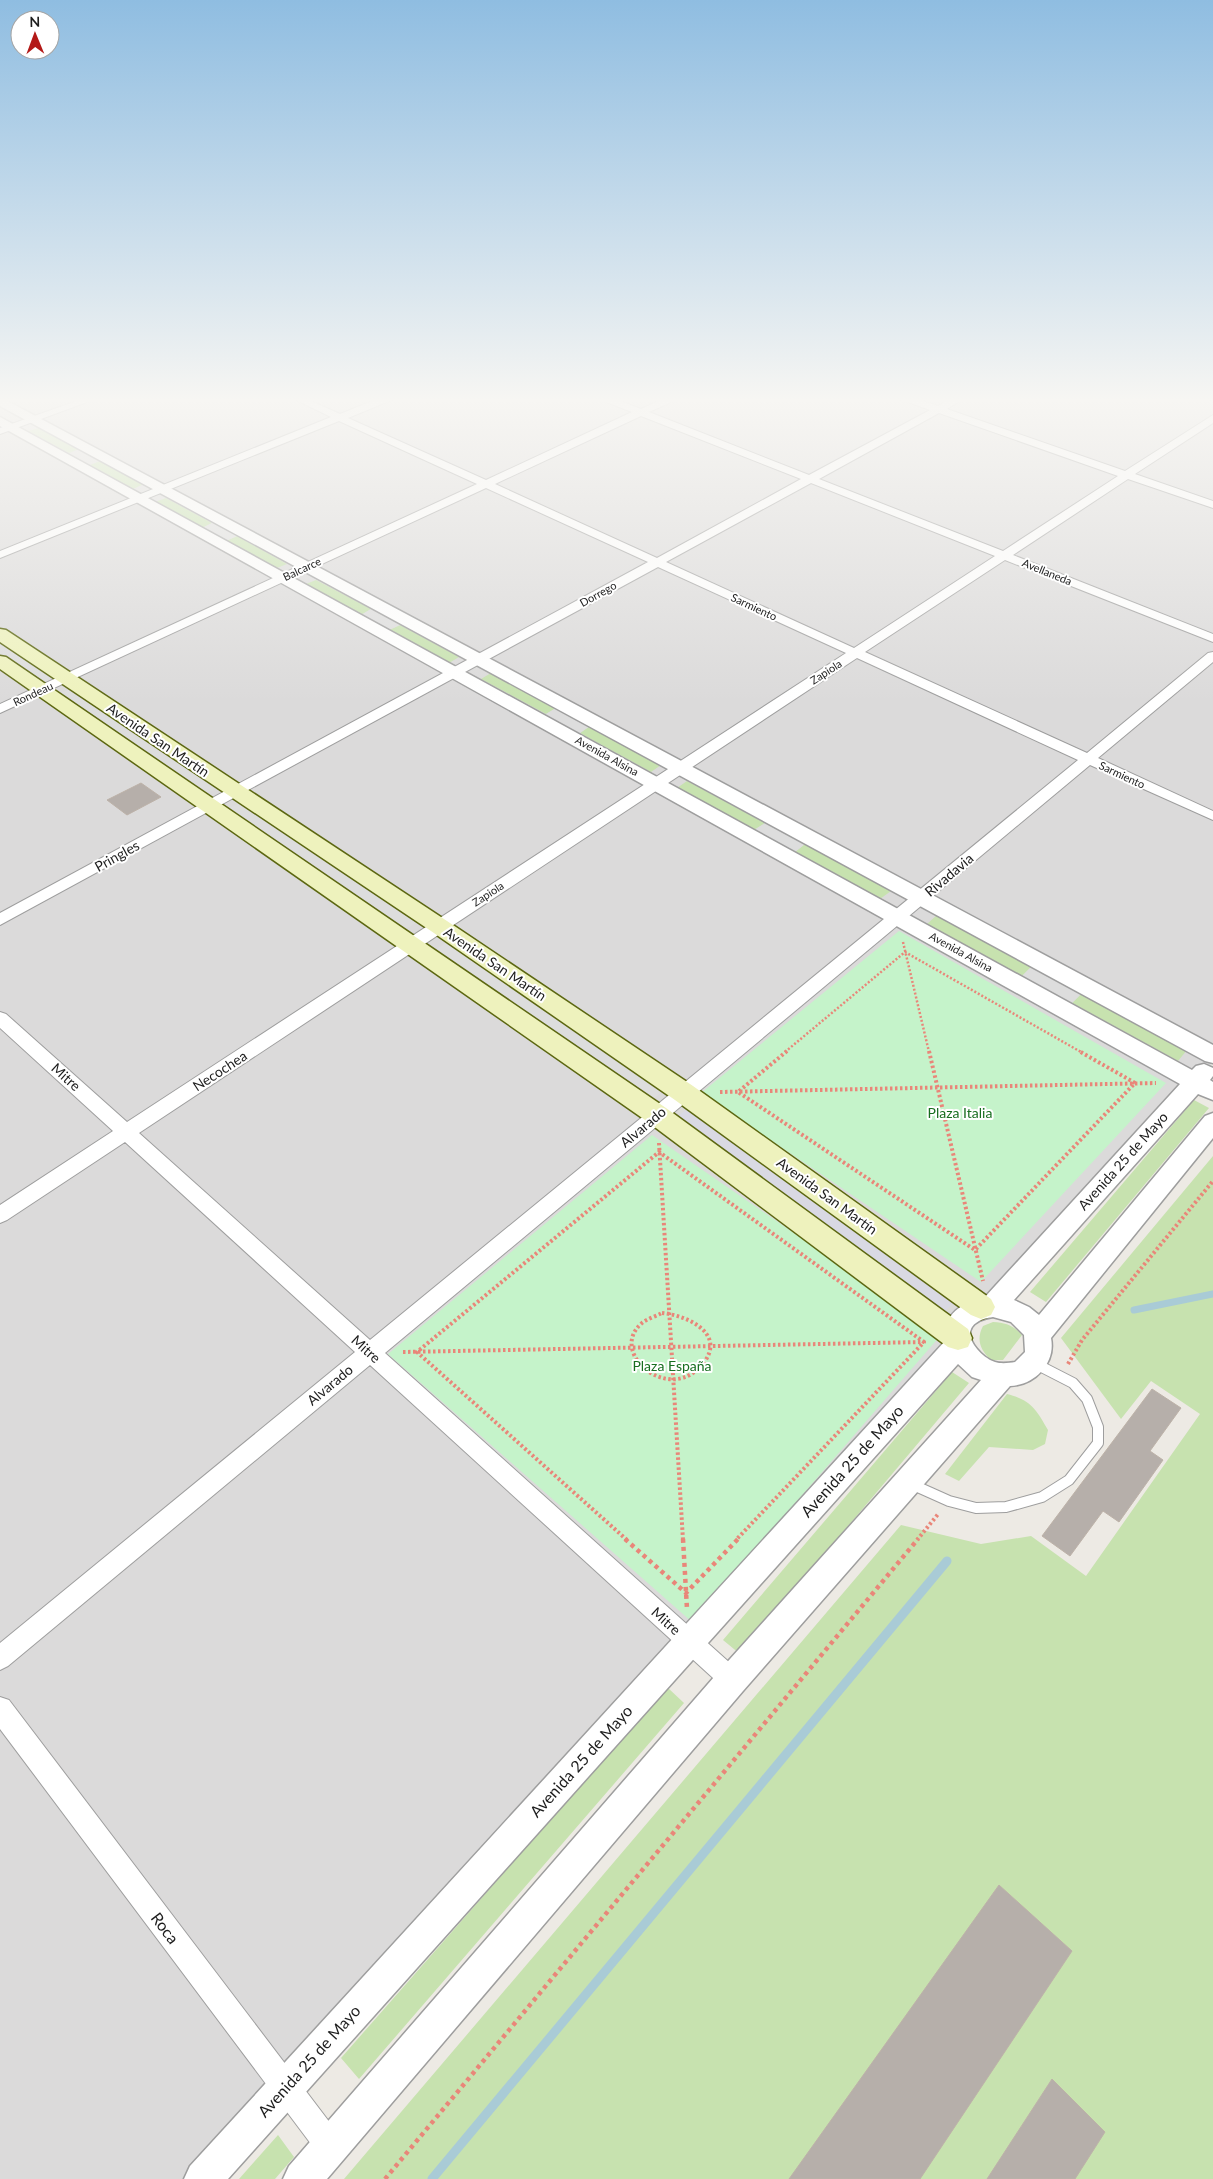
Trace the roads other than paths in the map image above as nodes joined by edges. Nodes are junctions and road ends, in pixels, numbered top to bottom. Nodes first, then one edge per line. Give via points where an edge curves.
1 (137, 499) edge
2 (140, 499) edge
3 (180, 499) edge
4 (454, 499) edge
5 (518, 499) edge
6 (774, 499) edge
7 (860, 499) edge
8 (1090, 499) edge
9 (1195, 499) edge
10 (1213, 505) edge
11 (0, 555) edge
12 (1004, 555) junction
13 (657, 562) junction
14 (307, 567) junction
15 (283, 578) junction
16 (0, 634) edge
17 (1213, 638) edge
18 (855, 653) junction
19 (1213, 656) edge
20 (479, 659) junction
21 (0, 661) edge
22 (454, 672) junction
23 (67, 678) junction
24 (42, 690) junction
25 (0, 709) edge
26 (1088, 759) junction
27 (680, 768) junction
28 (656, 784) junction
29 (235, 792) junction
30 (209, 806) junction
31 (1213, 816) edge
32 (921, 898) junction
33 (897, 917) junction
34 (0, 920) edge
35 (439, 926) junction
36 (411, 945) junction
37 (0, 1018) edge
38 (1213, 1055) edge
39 (1213, 1062) edge
40 (1204, 1087) edge
41 (684, 1093) junction
42 (657, 1115) junction
43 (1213, 1122) edge
44 (126, 1132) junction
45 (0, 1215) edge
46 (988, 1306) junction
47 (1038, 1335) junction
48 (958, 1341) junction
49 (370, 1353) junction
50 (1034, 1363) junction
51 (1003, 1375) junction
52 (906, 1482) junction
53 (689, 1642) junction
54 (0, 1658) edge
55 (732, 1680) junction
56 (0, 1710) edge
57 (286, 2087) junction
58 (330, 2146) junction
59 (203, 2179) edge
60 (302, 2179) edge

1 - 11 street
2 - 15 street, Avenida Alsina
3 - 14 street, Avenida Alsina
4 - 14 street, Balcarce
5 - 13 street, Sarmiento
6 - 13 street, Dorrego
7 - 12 street, Avellaneda
8 - 12 street, Zapiola
9 - 10 street
12 - 17 street, Avellaneda
12 - 18 street, Zapiola
13 - 18 street, Sarmiento
13 - 20 street, Dorrego
14 - 15 street, Balcarce
14 - 20 street, Avenida Alsina
15 - 22 street, Avenida Alsina
15 - 23 street, Balcarce
16 - 23 main road, Avenida San Martín
18 - 26 street, Sarmiento
18 - 27 street, Zapiola
19 - 26 street, Rivadavia
20 - 22 street, Dorrego
20 - 27 street, Avenida Alsina
21 - 24 main road, Avenida San Martín
22 - 28 street, Avenida Alsina
22 - 29 street, Dorrego
23 - 24 street, Rondeau
23 - 29 main road, Avenida San Martín
24 - 25 street, Rondeau
24 - 30 main road, Avenida San Martín
26 - 31 street, Sarmiento
26 - 32 street, Rivadavia
27 - 28 street, Zapiola
27 - 32 street, Avenida Alsina
28 - 33 street, Avenida Alsina
28 - 35 street, Zapiola
29 - 30 street, Pringles
29 - 35 main road, Avenida San Martín
30 - 34 street, Pringles
30 - 36 main road, Avenida San Martín
32 - 33 street, Rivadavia
32 - 38 street, Avenida Alsina
33 - 40 street, Avenida Alsina
33 - 41 street, Rivadavia
35 - 36 street, Necochea
35 - 41 main road, Avenida San Martín
36 - 42 main road, Avenida San Martín
36 - 44 street, Necochea
37 - 44 street, Mitre
39 - 40 street, Avenida 25 de Mayo
40 - 46 street, Avenida 25 de Mayo
41 - 42 street, Alvarado
41 - 46 main road, Avenida San Martín
42 - 48 main road, Avenida San Martín
42 - 49 street, Alvarado
43 - 47 street
44 - 45 street, Necochea
44 - 49 street, Mitre
46 - 47 street via 1012,1310 1028,1320
46 - 48 street via 965,1315 957,1330
47 - 50 street via 1040,1350
48 - 51 street via 968,1359 984,1370
48 - 53 street, Avenida 25 de Mayo
49 - 53 street, Mitre
49 - 54 street, Alvarado
50 - 51 street via 1021,1372
50 - 52 lane via 1073,1383 1088,1399 1098,1427 1098,1443 1069,1480 1042,1497 1006,1507 976,1508 949,1501
51 - 52 street
52 - 55 street
53 - 55 street, Mitre
53 - 57 street, Avenida 25 de Mayo
55 - 58 street
56 - 57 street, Roca
57 - 58 street, Roca
57 - 59 street, Avenida 25 de Mayo
58 - 60 street

